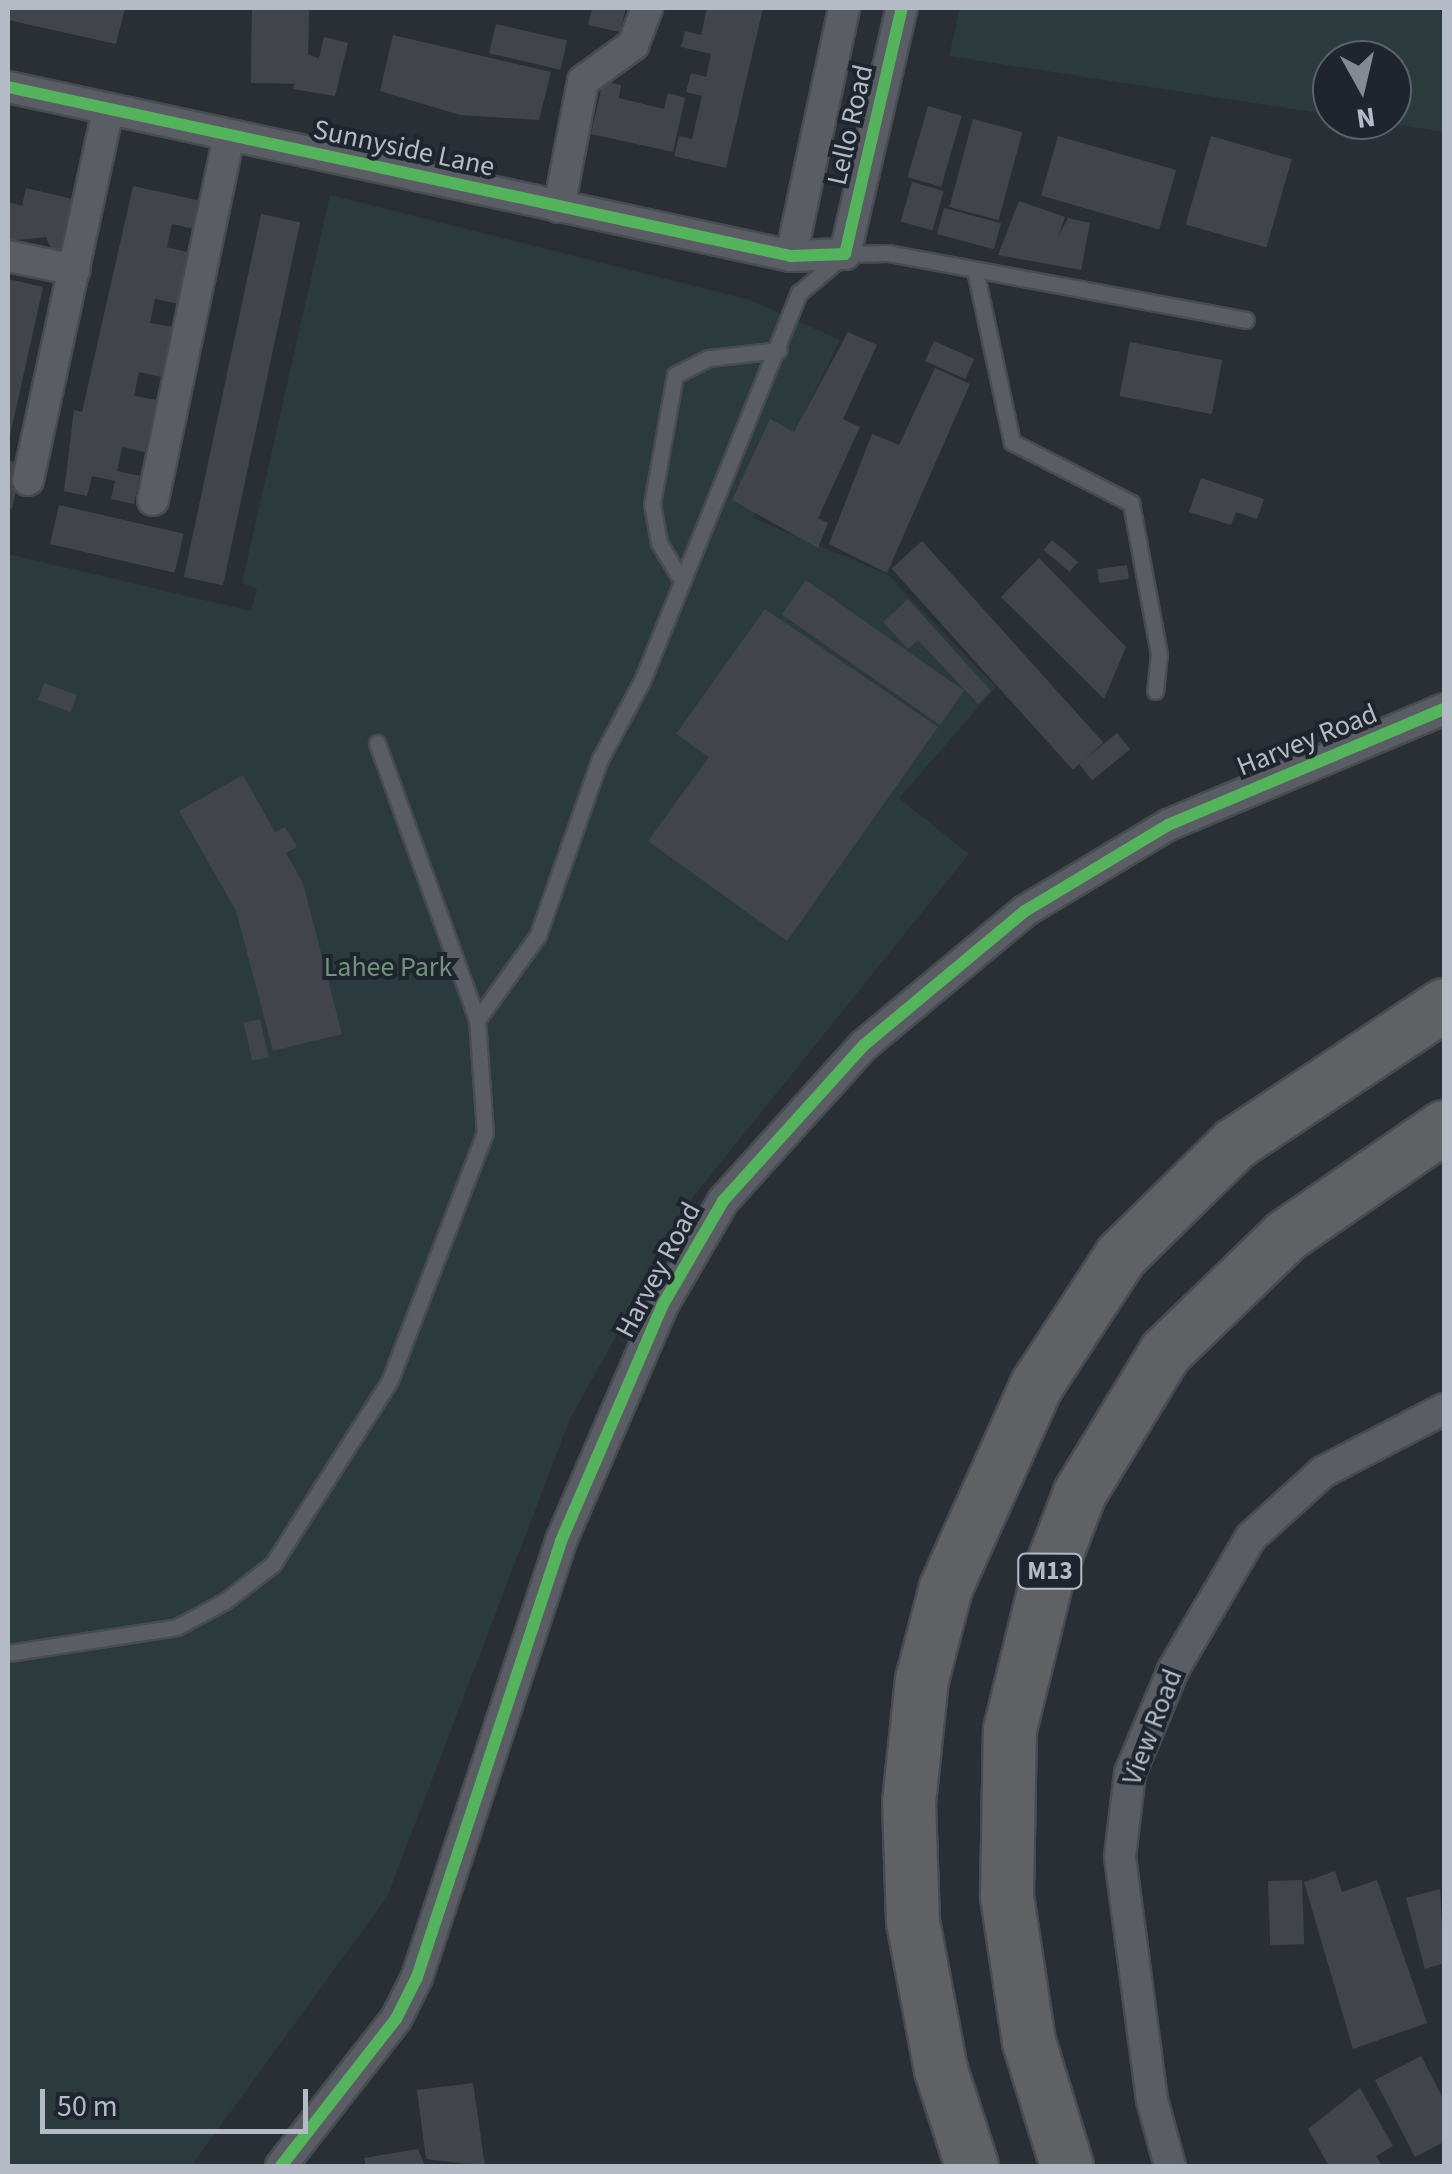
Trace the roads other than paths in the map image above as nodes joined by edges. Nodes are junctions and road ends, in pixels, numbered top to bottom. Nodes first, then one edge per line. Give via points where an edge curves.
1 (646, 8) edge
2 (844, 8) edge
3 (902, 8) edge
4 (8, 87) edge
5 (108, 110) junction
6 (228, 136) junction
7 (559, 207) junction
8 (844, 254) junction
9 (8, 256) edge
10 (791, 256) junction
11 (75, 270) junction
12 (975, 270) junction
13 (799, 293) junction
14 (1246, 320) dead end
15 (779, 350) junction
16 (28, 480) dead end
17 (153, 500) dead end
18 (679, 576) junction
19 (1156, 691) dead end
20 (1444, 710) edge
21 (377, 743) dead end
22 (1444, 1004) edge
23 (477, 1020) junction
24 (1444, 1127) edge
25 (1444, 1409) edge
26 (8, 1653) edge
27 (281, 2166) edge
28 (972, 2166) edge
29 (1067, 2166) edge
30 (1170, 2166) edge

1 - 7 street via 634,45 583,81
2 - 10 street, Lello Road
3 - 8 street, Lello Road
4 - 5 street, Sunnyside Lane
5 - 6 street, Sunnyside Lane
5 - 11 street
6 - 7 street, Sunnyside Lane
6 - 17 street
7 - 10 street, Sunnyside Lane
8 - 10 street, Sunnyside Lane
8 - 12 lane
8 - 13 lane
9 - 11 street
10 - 13 lane
11 - 16 street
12 - 14 lane
12 - 19 lane via 1012,442 1131,503 1158,654
13 - 15 lane
15 - 18 lane
15 - 18 lane via 709,358 674,375 652,504 659,543
18 - 23 lane via 538,935
20 - 27 street, Harvey Road via 1168,825 1026,911 864,1045 723,1201 662,1306 561,1540 418,1977 396,2019
21 - 23 lane
22 - 28 highway via 1235,1144 1122,1256 1037,1385 946,1588 922,1680 909,1803 914,1922 942,2070
23 - 26 lane via 485,1133 451,1235 390,1380 274,1564 177,1627
24 - 29 highway, M13 via 1286,1236 1165,1353 1080,1493 1047,1578 1010,1730 1006,1896 1029,2042
25 - 30 street, View Road via 1323,1472 1252,1537 1173,1670 1130,1773 1120,1856 1152,2100

